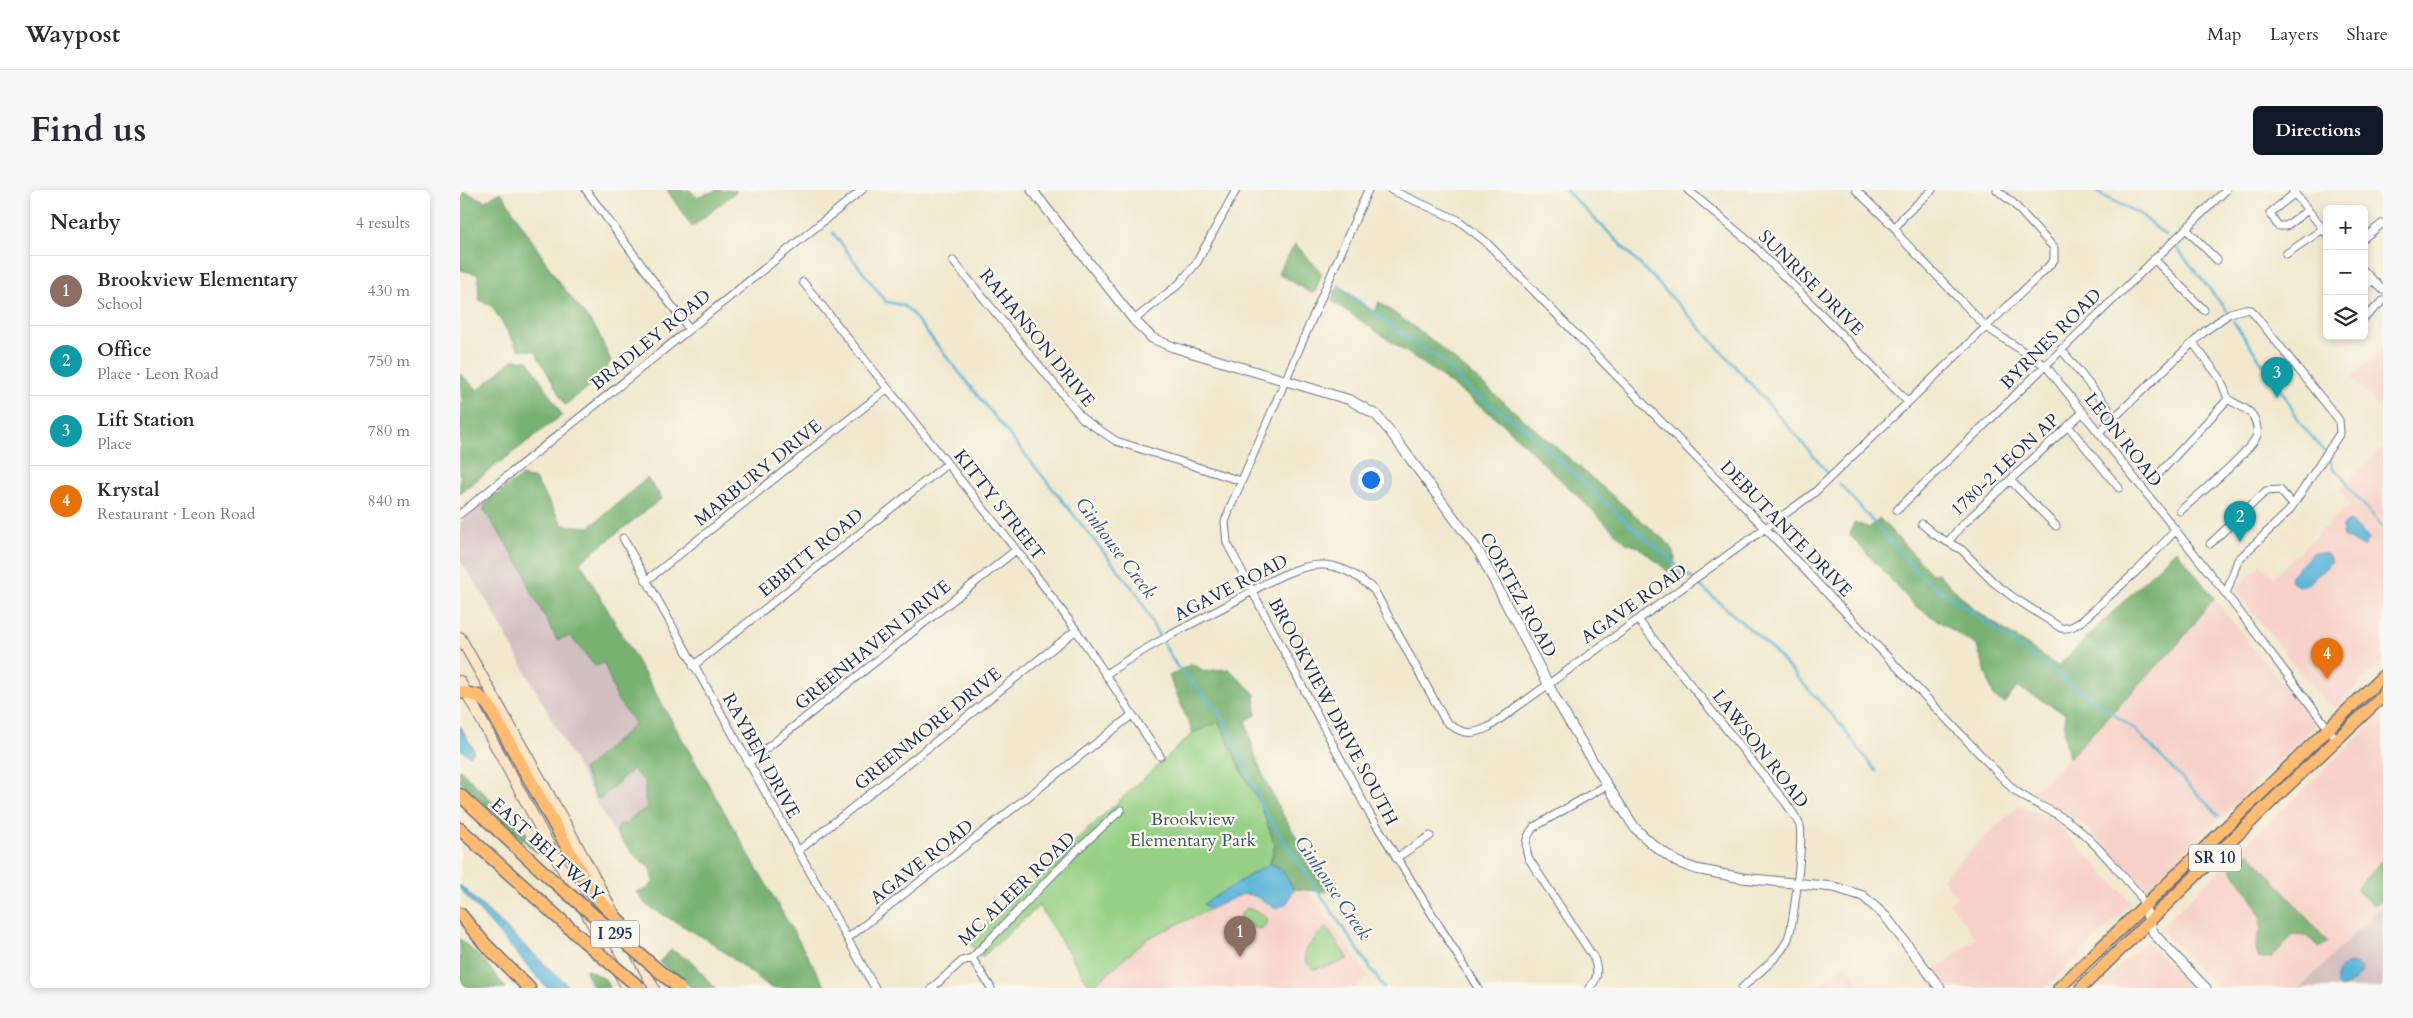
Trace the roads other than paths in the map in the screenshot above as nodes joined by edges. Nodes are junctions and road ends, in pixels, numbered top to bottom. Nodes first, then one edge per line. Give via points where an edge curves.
1 (586, 190) edge
2 (862, 190) edge
3 (1236, 190) edge
4 (1368, 190) edge
5 (1391, 190) edge
6 (1688, 190) edge
7 (1856, 190) edge
8 (1932, 190) edge
9 (1997, 190) edge
10 (2226, 190) edge
11 (1035, 191) edge
12 (2293, 192) edge
13 (2308, 210) junction
14 (2383, 223) edge
15 (1895, 228) junction
16 (2186, 229) junction
17 (2323, 229) edge
18 (2323, 233) edge
19 (2368, 235) edge
20 (2286, 254) dead end
21 (2154, 259) junction
22 (2216, 260) dead end
23 (953, 261) dead end
24 (2368, 275) edge
25 (2373, 280) junction
26 (803, 282) dead end
27 (2368, 284) edge
28 (2383, 290) edge
29 (2383, 301) edge
30 (2204, 310) dead end
31 (2368, 314) edge
32 (1134, 320) junction
33 (1986, 327) junction
34 (689, 329) junction
35 (2193, 342) junction
36 (2061, 349) junction
37 (2046, 366) junction
38 (1285, 379) junction
39 (887, 389) junction
40 (2228, 400) junction
41 (1908, 402) junction
42 (2108, 408) dead end
43 (2083, 412) junction
44 (2068, 426) junction
45 (2099, 432) junction
46 (947, 464) junction
47 (2156, 477) dead end
48 (2011, 481) junction
49 (1241, 482) junction
50 (2119, 488) dead end
51 (2293, 505) junction
52 (1897, 510) dead end
53 (2180, 511) dead end
54 (460, 514) edge
55 (1922, 524) dead end
56 (2056, 526) dead end
57 (1765, 528) junction
58 (2175, 531) junction
59 (623, 538) dead end
60 (1949, 541) junction
61 (2210, 544) dead end
62 (1016, 550) junction
63 (646, 581) junction
64 (1251, 592) junction
65 (2226, 594) junction
66 (1638, 620) junction
67 (1076, 630) junction
68 (460, 637) edge
69 (693, 666) junction
70 (1106, 674) junction
71 (2383, 676) edge
72 (460, 681) edge
73 (1549, 683) junction
74 (463, 692) edge
75 (2383, 696) edge
76 (1132, 715) junction
77 (2328, 728) junction
78 (2337, 740) junction
79 (1160, 756) dead end
80 (748, 763) junction
81 (1606, 786) junction
82 (460, 795) edge
83 (1120, 810) dead end
84 (460, 829) edge
85 (1430, 836) dead end
86 (798, 851) junction
87 (1396, 858) junction
88 (1796, 884) junction
89 (2144, 906) junction
90 (460, 914) edge
91 (620, 922) junction
92 (2150, 922) junction
93 (848, 938) junction
94 (972, 958) junction
95 (529, 988) edge
96 (627, 988) edge
97 (640, 988) edge
98 (654, 988) edge
99 (679, 988) edge
100 (875, 988) edge
101 (932, 988) edge
102 (991, 988) edge
103 (1478, 988) edge
104 (1589, 988) edge
105 (1742, 988) edge
106 (1940, 988) edge
107 (2059, 988) edge
108 (2081, 988) edge
109 (2206, 988) edge

1 - 34 street
2 - 34 street, BRADLEY ROAD
3 - 32 street via 1197,262 1179,284
4 - 38 street, BROOKVIEW DRIVE SOUTH
5 - 57 street, DEBUTANTE DRIVE via 1458,220 1485,241
6 - 41 street, SUNRISE DRIVE via 1752,244
7 - 15 street, LEON ROAD
8 - 15 street
9 - 33 street, AGAVE ROAD via 2054,248 2054,260
10 - 16 street, BYRNES ROAD
11 - 32 street, CORTEZ ROAD
12 - 13 street
12 - 13 street via 2270,213 2278,226 2286,226
13 - 17 street
14 - 19 street
15 - 33 street, LEON ROAD via 1900,238
16 - 21 street, BYRNES ROAD
16 - 22 street
18 - 20 street
21 - 30 street
21 - 36 street, BYRNES ROAD
23 - 49 street, RAHANSON DRIVE via 1082,419 1116,441
24 - 25 street
25 - 27 street
25 - 28 street
26 - 39 street, KITTY STREET
29 - 31 street
32 - 38 street, CORTEZ ROAD via 1144,332 1159,341
33 - 37 street, LEON ROAD
33 - 41 street, AGAVE ROAD
34 - 54 street, BRADLEY ROAD
35 - 40 street via 2220,378
35 - 45 street
35 - 51 street via 2230,313 2252,310 2338,420 2340,432
36 - 37 street, BYRNES ROAD
36 - 42 street
37 - 43 street, LEON ROAD
37 - 52 street, BYRNES ROAD
38 - 49 street, BROOKVIEW DRIVE SOUTH
38 - 73 street, CORTEZ ROAD via 1362,405 1376,415 1479,552
39 - 46 street, KITTY STREET
39 - 63 street, MARBURY DRIVE
40 - 47 street
40 - 53 street via 2253,416 2258,428 2256,436 2246,450
41 - 57 street, AGAVE ROAD via 1814,493
43 - 44 street, 1780-2 LEON AP
43 - 45 street, LEON ROAD
44 - 48 street, 1780-2 LEON AP
44 - 50 street
45 - 58 street, LEON ROAD
46 - 62 street, KITTY STREET
46 - 69 street, EBBITT ROAD
48 - 56 street
48 - 60 street, 1780-2 LEON AP
49 - 64 street, BROOKVIEW DRIVE SOUTH via 1225,522 1226,536
51 - 61 street via 2280,490 2266,491
51 - 65 street via 2280,522 2238,560
55 - 60 street
57 - 66 street, AGAVE ROAD
57 - 89 street, DEBUTANTE DRIVE via 2014,789 2028,801 2080,830 2139,894
58 - 60 street via 2083,620 2074,627 2066,628 2061,628 2013,597
58 - 65 street, LEON ROAD
59 - 63 street, RAYBEN DRIVE
62 - 67 street, KITTY STREET
62 - 80 street, GREENHAVEN DRIVE
63 - 69 street, RAYBEN DRIVE
64 - 70 street, AGAVE ROAD
64 - 73 street, AGAVE ROAD via 1290,572 1323,565 1361,578 1374,590 1385,608 1444,720 1466,734 1489,728
64 - 87 street, BROOKVIEW DRIVE SOUTH
65 - 77 street, LEON ROAD
66 - 73 street, AGAVE ROAD
66 - 88 street, LAWSON ROAD via 1797,818 1801,839
67 - 70 street, KITTY STREET
67 - 86 street, GREENMORE DRIVE
68 - 91 main road
69 - 80 street, RAYBEN DRIVE
70 - 76 street, KITTY STREET
71 - 77 highway, SR 10
72 - 74 main road
73 - 81 street, CORTEZ ROAD
74 - 91 highway via 479,696 489,706 593,894
74 - 96 main road
75 - 78 highway, SR 10
76 - 79 street, KITTY STREET
76 - 93 street, AGAVE ROAD
77 - 78 street, LEON ROAD
77 - 89 highway, SR 10
78 - 92 highway, SR 10
80 - 86 street, RAYBEN DRIVE
81 - 88 street, CORTEZ ROAD via 1636,828 1677,862 1722,875
81 - 104 street via 1534,827 1525,845 1529,859 1594,958 1598,972 1596,981
82 - 99 highway, EAST BELTWAY / I 295, bridge via 551,879
83 - 94 street, MC ALEER ROAD
84 - 97 highway, I 295, bridge
85 - 87 street
86 - 93 street, RAYBEN DRIVE
87 - 103 street, BROOKVIEW DRIVE SOUTH
88 - 105 street, LAWSON ROAD via 1788,940
88 - 106 street, CORTEZ ROAD via 1834,887 1863,896 1886,917
89 - 92 street
89 - 107 highway, SR 10
90 - 95 highway
91 - 98 main road
92 - 108 highway, SR 10
92 - 109 street via 2154,934
93 - 100 street, RAYBEN DRIVE
94 - 101 street, MC ALEER ROAD via 962,961
94 - 102 street

